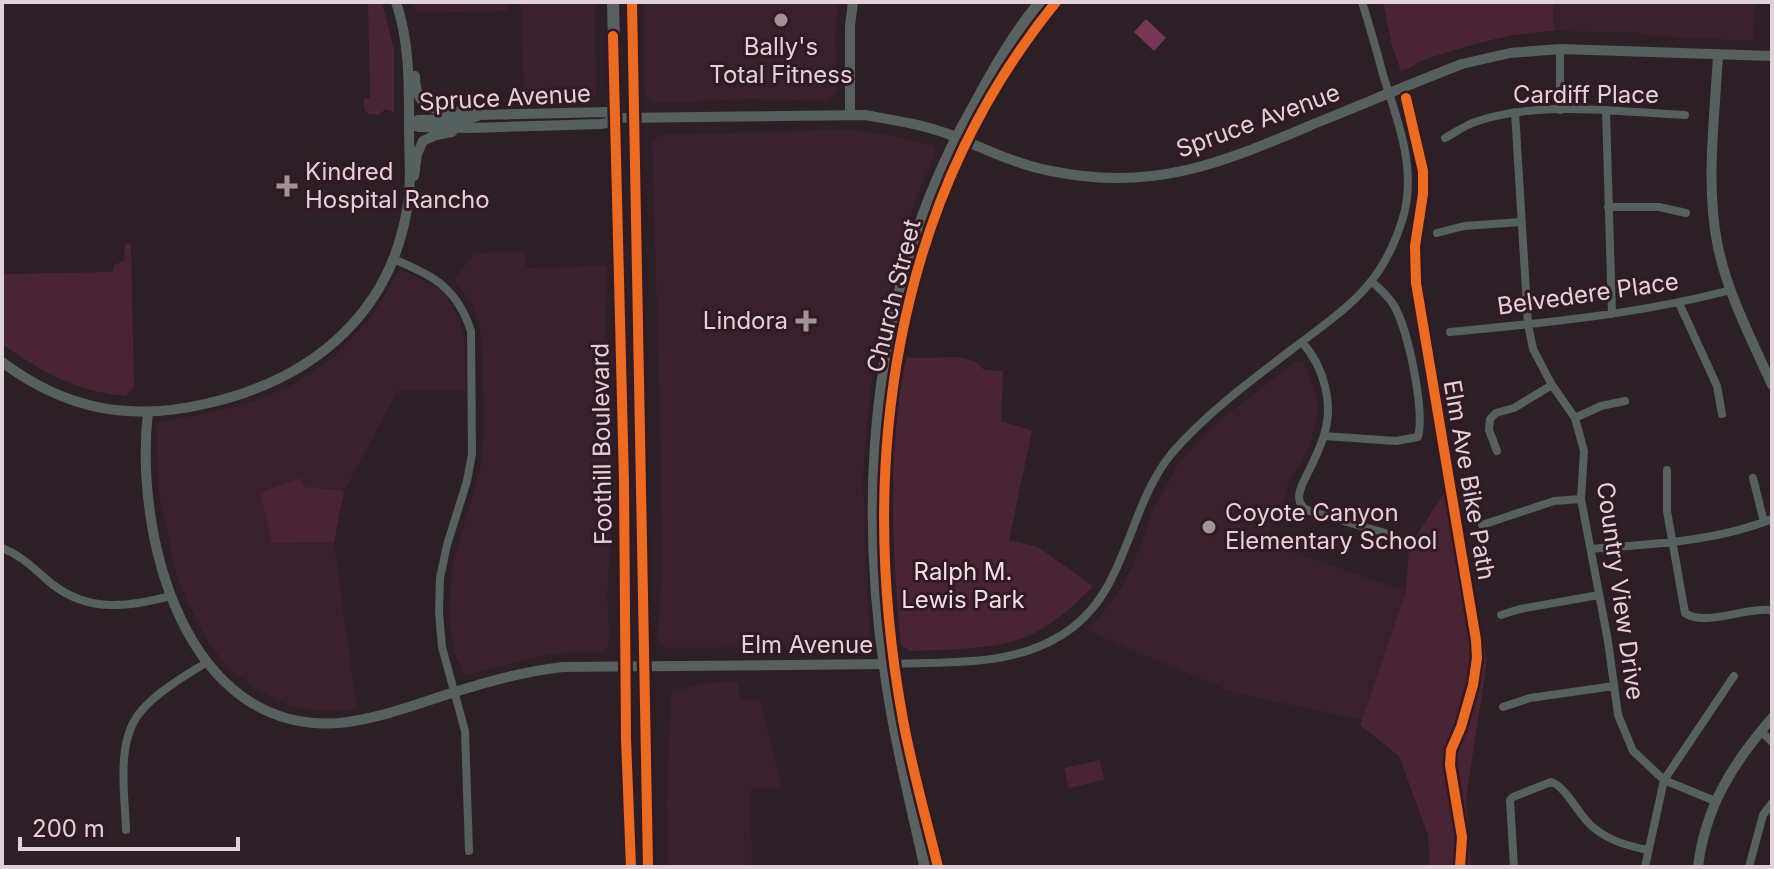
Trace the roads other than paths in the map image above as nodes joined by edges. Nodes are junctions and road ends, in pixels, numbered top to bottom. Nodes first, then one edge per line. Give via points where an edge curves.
1 (396, 2) edge
2 (613, 2) edge
3 (632, 2) edge
4 (853, 2) edge
5 (1040, 2) edge
6 (1056, 2) edge
7 (1362, 2) edge
8 (1560, 49) junction
9 (1718, 54) junction
10 (1772, 56) edge
11 (408, 64) junction
12 (1389, 93) junction
13 (1560, 110) junction
14 (1606, 111) junction
15 (1515, 112) junction
16 (850, 114) junction
17 (480, 115) junction
18 (1685, 115) dead end
19 (614, 118) junction
20 (634, 118) junction
21 (409, 123) junction
22 (471, 128) junction
23 (1445, 138) dead end
24 (961, 140) junction
25 (410, 180) junction
26 (1608, 207) junction
27 (1686, 213) dead end
28 (1521, 222) junction
29 (1437, 233) dead end
30 (393, 259) junction
31 (1372, 282) junction
32 (1731, 290) junction
33 (1679, 303) junction
34 (1612, 314) junction
35 (1528, 324) junction
36 (1450, 332) dead end
37 (1302, 342) junction
38 (2, 362) edge
39 (1552, 385) junction
40 (1772, 385) edge
41 (1625, 401) dead end
42 (148, 412) junction
43 (1722, 414) dead end
44 (1575, 418) junction
45 (1324, 436) junction
46 (1497, 451) dead end
47 (1667, 470) dead end
48 (1753, 478) dead end
49 (1581, 499) junction
50 (1768, 520) edge
51 (1482, 525) dead end
52 (1392, 535) dead end
53 (1672, 543) junction
54 (2, 548) edge
55 (1591, 549) junction
56 (1599, 595) junction
57 (171, 596) junction
58 (1772, 610) edge
59 (1501, 615) dead end
60 (207, 662) junction
61 (889, 664) junction
62 (625, 667) junction
63 (645, 667) junction
64 (1734, 676) dead end
65 (1614, 686) junction
66 (454, 692) junction
67 (1503, 707) dead end
68 (1772, 718) edge
69 (1761, 731) junction
70 (1772, 742) edge
71 (1664, 780) junction
72 (1715, 801) junction
73 (1772, 803) edge
74 (126, 830) dead end
75 (1648, 850) junction
76 (469, 851) dead end
77 (631, 867) edge
78 (648, 867) edge
79 (925, 867) edge
80 (938, 867) edge
81 (1514, 867) edge
82 (1645, 867) edge
83 (1698, 867) edge
84 (1749, 867) edge

1 - 11 street
2 - 19 main road, Foothill Boulevard
3 - 20 main road, Foothill Boulevard
4 - 16 street
5 - 24 main road, Church Street via 989,77
6 - 24 main road, Church Street
7 - 12 street, Elm Avenue
8 - 9 street, Spruce Avenue
8 - 12 street, Spruce Avenue via 1481,58
8 - 13 street
9 - 10 street, Spruce Avenue
9 - 32 street via 1712,198 1718,249
11 - 17 street via 422,103
11 - 21 street
12 - 24 street, Spruce Avenue via 1211,165 1153,177 1049,171
12 - 31 street, Elm Avenue via 1408,178 1398,233
13 - 14 street, Cardiff Place
13 - 15 street, Cardiff Place
14 - 18 street, Cardiff Place
14 - 26 street
15 - 23 street, Cardiff Place via 1476,121
15 - 28 street, Country View Drive
16 - 20 street, Spruce Avenue
16 - 24 street, Spruce Avenue via 901,121
17 - 19 street, Spruce Avenue via 607,112
17 - 21 street, Spruce Avenue
19 - 20 street, Spruce Avenue
19 - 22 street, Spruce Avenue via 601,124
19 - 62 main road, Foothill Boulevard
20 - 63 main road, Foothill Boulevard
21 - 22 street, Spruce Avenue
21 - 25 street
22 - 25 street via 423,141
24 - 61 main road, Church Street via 892,347 885,488
25 - 30 street
26 - 27 street
26 - 34 street
28 - 29 street
28 - 35 street, Country View Drive
30 - 42 street via 356,320 306,366 269,386 229,398
30 - 66 street via 441,282 455,297 471,331 472,454 440,578 442,647
31 - 37 street, Elm Avenue via 1345,311
31 - 45 street via 1393,304 1408,341 1418,437 1396,441
32 - 33 street, Belvedere Place
32 - 40 street
33 - 34 street, Belvedere Place
33 - 43 street via 1717,386
34 - 35 street, Belvedere Place
35 - 36 street, Belvedere Place
35 - 39 street, Country View Drive via 1533,349
37 - 45 street via 1327,394
37 - 61 street, Elm Avenue via 1203,419 1170,455 1111,582 1061,636 1004,658
38 - 42 street via 40,388 91,407
39 - 44 street, Country View Drive
39 - 46 street via 1490,419
41 - 44 street
42 - 57 street, Elm Avenue via 146,489
44 - 49 street, Country View Drive via 1584,451
45 - 52 street via 1299,493 1302,508
47 - 53 street
48 - 50 street
49 - 51 street via 1554,501
49 - 55 street, Country View Drive
50 - 53 street
53 - 55 street
53 - 58 street via 1683,607 1692,618
54 - 57 street via 86,602 120,607
55 - 56 street, Country View Drive
56 - 59 street
56 - 65 street, Country View Drive
57 - 60 street, Elm Avenue
60 - 66 street, Elm Avenue via 256,704 312,722 358,720
60 - 74 street via 158,696 134,721 125,766
61 - 63 street, Elm Avenue
61 - 79 main road, Church Street via 899,753
61 - 80 main road, Church Street
62 - 63 street, Elm Avenue
62 - 66 street, Elm Avenue via 536,670
62 - 77 main road, Foothill Boulevard
63 - 78 main road, Foothill Boulevard
64 - 71 street
65 - 67 street
65 - 71 street, Country View Drive via 1618,715 1633,751
66 - 76 street via 465,731
68 - 69 street
69 - 70 street
69 - 72 street
71 - 72 street, Country View Drive
71 - 75 street
72 - 83 street
73 - 84 street via 1763,815
75 - 81 street via 1617,842 1593,828 1556,783 1510,800
75 - 82 street

